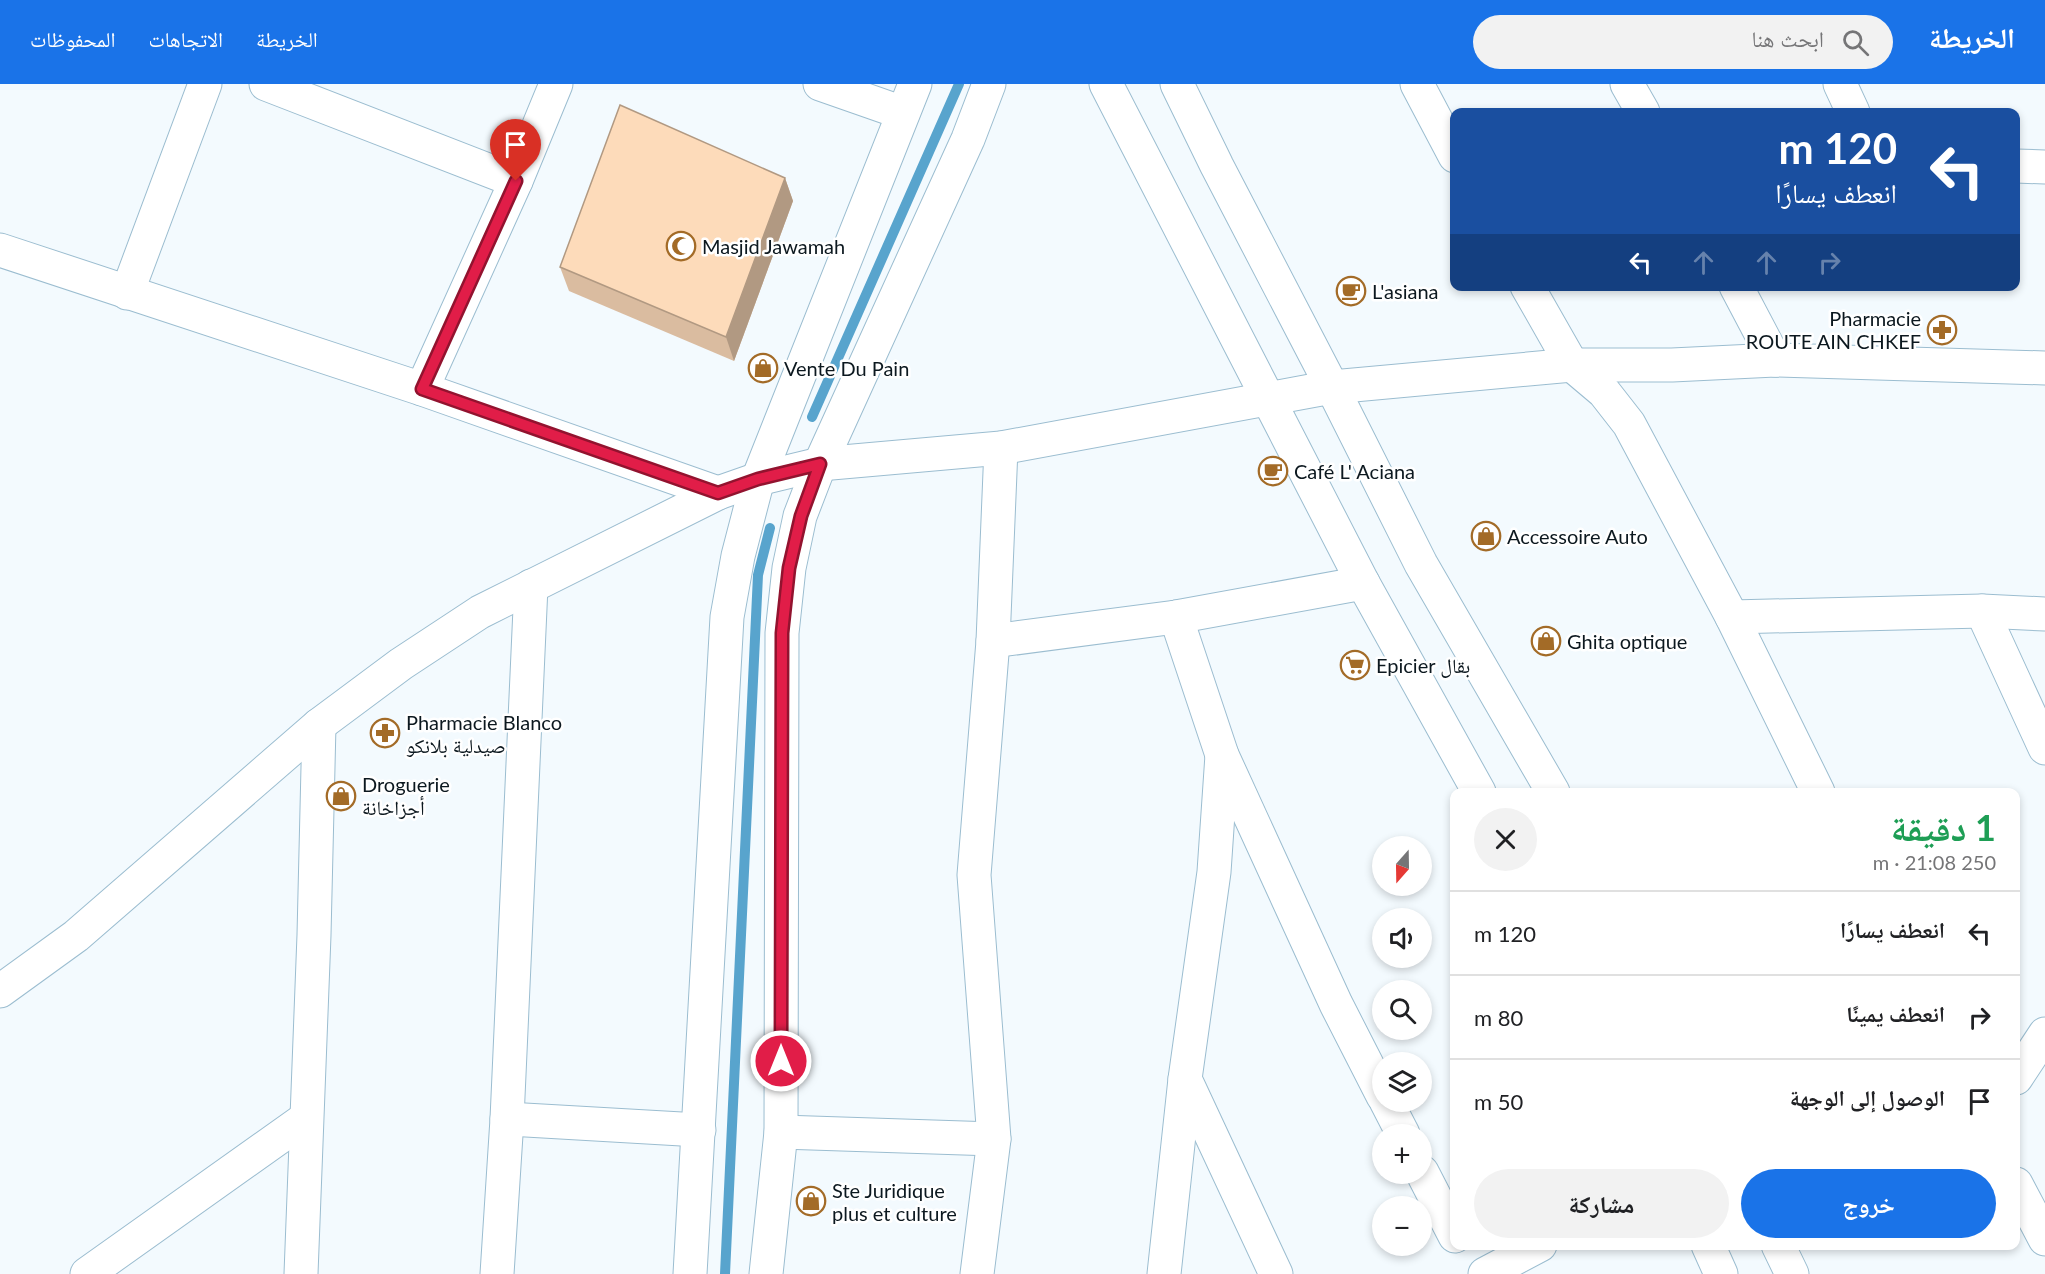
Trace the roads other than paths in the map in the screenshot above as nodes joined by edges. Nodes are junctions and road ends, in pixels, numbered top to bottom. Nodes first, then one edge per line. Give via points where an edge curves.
1 (205, 84) edge
2 (266, 84) edge
3 (556, 84) edge
4 (820, 84) edge
5 (989, 84) edge
6 (1106, 84) edge
7 (1177, 84) edge
8 (1417, 84) edge
9 (1627, 84) edge
10 (1840, 84) edge
11 (909, 99) edge
12 (1640, 108) edge
13 (1851, 108) edge
14 (1450, 147) edge
15 (2020, 166) edge
16 (2045, 166) edge
17 (516, 181) junction
18 (0, 250) edge
19 (1530, 291) edge
20 (1739, 291) edge
21 (127, 293) junction
22 (1775, 360) junction
23 (1572, 365) junction
24 (2045, 368) edge
25 (1332, 387) junction
26 (422, 389) junction
27 (1269, 399) junction
28 (1001, 448) junction
29 (820, 464) junction
30 (758, 479) junction
31 (718, 493) junction
32 (1363, 583) junction
33 (531, 586) junction
34 (1982, 611) junction
35 (2045, 614) edge
36 (1176, 617) junction
37 (1732, 617) junction
38 (993, 641) junction
39 (319, 725) junction
40 (2045, 747) edge
41 (1222, 755) junction
42 (1477, 788) edge
43 (1551, 788) edge
44 (1816, 788) edge
45 (0, 991) edge
46 (2045, 1034) edge
47 (2020, 1072) edge
48 (1372, 1074) edge
49 (1185, 1078) junction
50 (305, 1119) junction
51 (507, 1119) junction
52 (699, 1130) junction
53 (781, 1132) junction
54 (994, 1139) junction
55 (1428, 1184) edge
56 (2020, 1192) edge
57 (1450, 1226) edge
58 (2045, 1239) edge
59 (1463, 1250) edge
60 (1531, 1250) edge
61 (1710, 1250) edge
62 (1780, 1250) edge
63 (87, 1274) edge
64 (300, 1274) edge
65 (497, 1274) edge
66 (690, 1274) edge
67 (766, 1274) edge
68 (977, 1274) edge
69 (1164, 1274) edge
70 (1276, 1274) edge
71 (1475, 1274) edge
72 (1485, 1274) edge
73 (1721, 1274) edge
74 (1792, 1274) edge

1 - 21 street
2 - 17 street
3 - 17 street
4 - 11 street
5 - 29 street via 968,139
6 - 27 street
7 - 25 street
8 - 14 street
9 - 12 street
10 - 13 street
11 - 30 street
15 - 16 street
17 - 26 street
18 - 21 street
19 - 23 street
20 - 22 street
21 - 26 street
22 - 23 street
22 - 24 street
23 - 25 street
23 - 37 street via 1604,392 1629,424
25 - 27 street
25 - 43 street via 1421,564
26 - 31 street
27 - 28 street
27 - 32 street
28 - 29 street
28 - 38 street
29 - 30 street
29 - 53 street via 801,516 789,568 782,633
30 - 31 street
30 - 52 street via 727,617
31 - 33 street
32 - 36 street
32 - 42 street
33 - 39 street via 480,612
33 - 51 street
34 - 35 street
34 - 37 street
34 - 40 street
36 - 38 street
36 - 41 street
37 - 44 street
38 - 54 street via 974,875
39 - 45 street via 76,936
39 - 50 street
41 - 48 street
41 - 49 street via 1214,872
46 - 47 street
49 - 69 street
49 - 70 street
50 - 63 street
50 - 64 street
51 - 52 street
51 - 65 street
52 - 66 street
53 - 54 street
53 - 67 street
54 - 68 street
55 - 57 street
56 - 58 street
59 - 71 street
60 - 72 street
61 - 73 street
62 - 74 street

